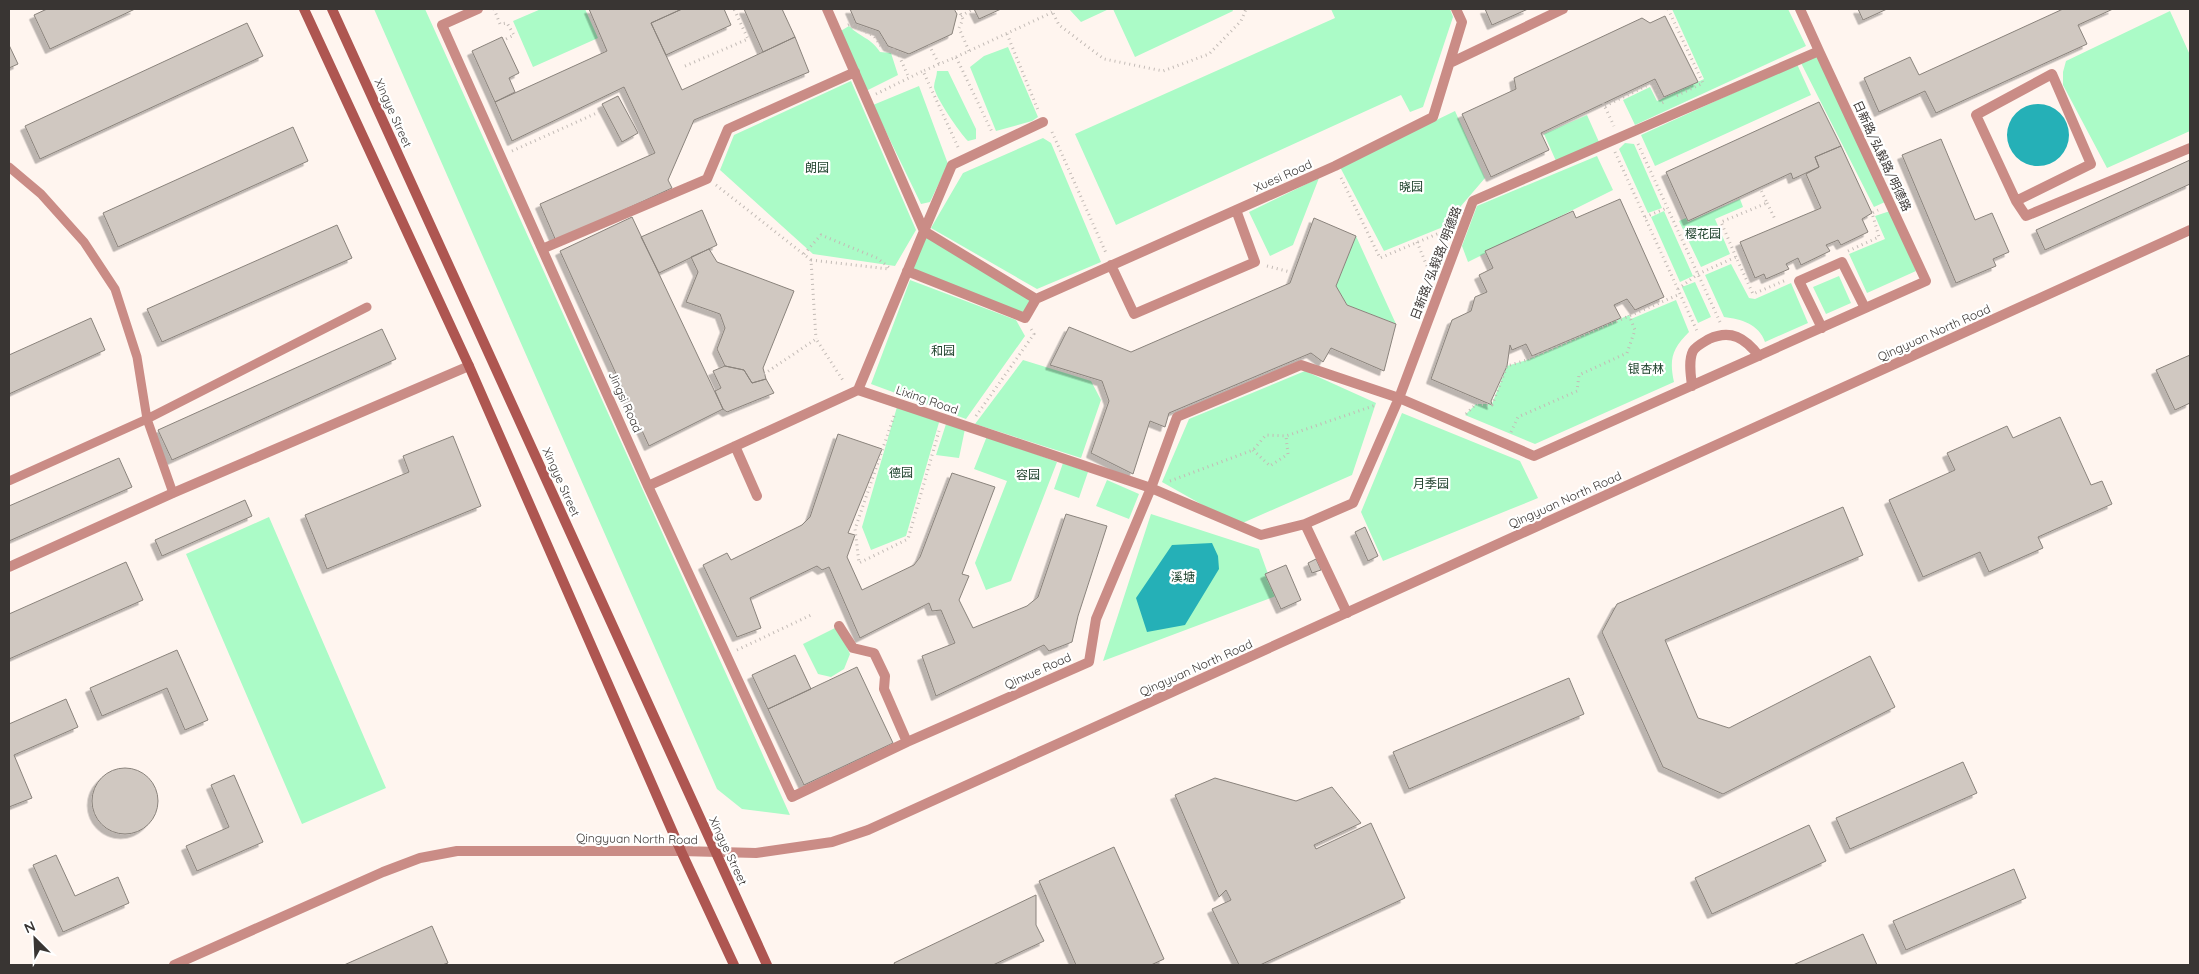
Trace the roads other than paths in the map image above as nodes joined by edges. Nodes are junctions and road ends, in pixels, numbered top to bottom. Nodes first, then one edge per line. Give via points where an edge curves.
1 (304, 9) edge
2 (332, 9) edge
3 (478, 9) edge
4 (827, 9) edge
5 (1456, 9) edge
6 (1563, 9) edge
7 (1800, 9) edge
8 (1819, 51) junction
9 (1450, 63) junction
10 (855, 72) junction
11 (1043, 122) road end
12 (2190, 148) edge
13 (9, 167) edge
14 (2016, 201) junction
15 (1236, 210) junction
16 (2190, 230) edge
17 (924, 231) junction
18 (542, 249) junction
19 (1111, 265) junction
20 (907, 271) junction
21 (1036, 298) junction
22 (367, 307) dead end
23 (1865, 308) junction
24 (1822, 328) junction
25 (1759, 356) junction
26 (469, 366) junction
27 (1692, 386) junction
28 (854, 391) junction
29 (1398, 398) junction
30 (147, 419) junction
31 (735, 446) junction
32 (9, 480) edge
33 (648, 486) junction
34 (1151, 488) junction
35 (173, 493) junction
36 (757, 496) dead end
37 (1305, 524) junction
38 (9, 567) edge
39 (1347, 613) junction
40 (839, 626) dead end
41 (907, 742) junction
42 (681, 851) junction
43 (715, 853) junction
44 (174, 965) edge
45 (734, 965) edge
46 (767, 965) edge

1 - 26 main road
2 - 43 main road, Xingye Street
3 - 18 street, Jingsi Road via 442,25
4 - 10 street
5 - 9 street, Xuesi Road via 1462,22
6 - 9 street
7 - 8 street
8 - 23 street, 日新路/弘毅路/明德路 via 1926,281
8 - 29 street, 日新路/弘毅路/明德路 via 1473,201
9 - 15 street, Xuesi Road via 1433,117
10 - 17 street
10 - 18 street via 728,129 707,178
11 - 17 street via 952,165
12 - 14 street via 2026,216
13 - 30 lane via 41,194 84,242 115,289 137,357
14 - 14 street via 2091,164 2052,74 1976,115
15 - 19 street, Xuesi Road
15 - 19 street via 1255,262 1134,314
16 - 39 street, Qingyuan North Road
17 - 20 street
17 - 21 street
18 - 33 street, Jingsi Road
19 - 21 street, Xuesi Road
20 - 21 street via 1025,318
20 - 28 street
22 - 30 lane
23 - 24 street, 日新路/弘毅路/明德路
23 - 24 street via 1842,262 1799,281
24 - 25 street, 日新路/弘毅路/明德路
25 - 27 street, 日新路/弘毅路/明德路
25 - 27 street via 1739,336 1726,334 1703,342 1693,350
26 - 35 street
26 - 42 main road
27 - 29 street, 日新路/弘毅路/明德路 via 1534,456
28 - 31 street
28 - 34 street, Lixing Road
29 - 34 street via 1301,365 1177,417
29 - 37 street, Lixing Road via 1353,503
30 - 32 lane
30 - 35 lane
31 - 33 street
31 - 36 street
33 - 41 street, Jingsi Road via 792,797
34 - 37 street, Lixing Road via 1261,535
34 - 41 street, Qinxue Road via 1096,619 1089,662
35 - 38 street
37 - 39 street
39 - 43 street, Qingyuan North Road via 868,830 832,842 793,849
40 - 41 street via 853,648 874,653 885,676 884,689
42 - 43 street, Qingyuan North Road
42 - 44 street, Qingyuan North Road via 457,851 420,858
42 - 45 main road
43 - 46 main road, Xingye Street

